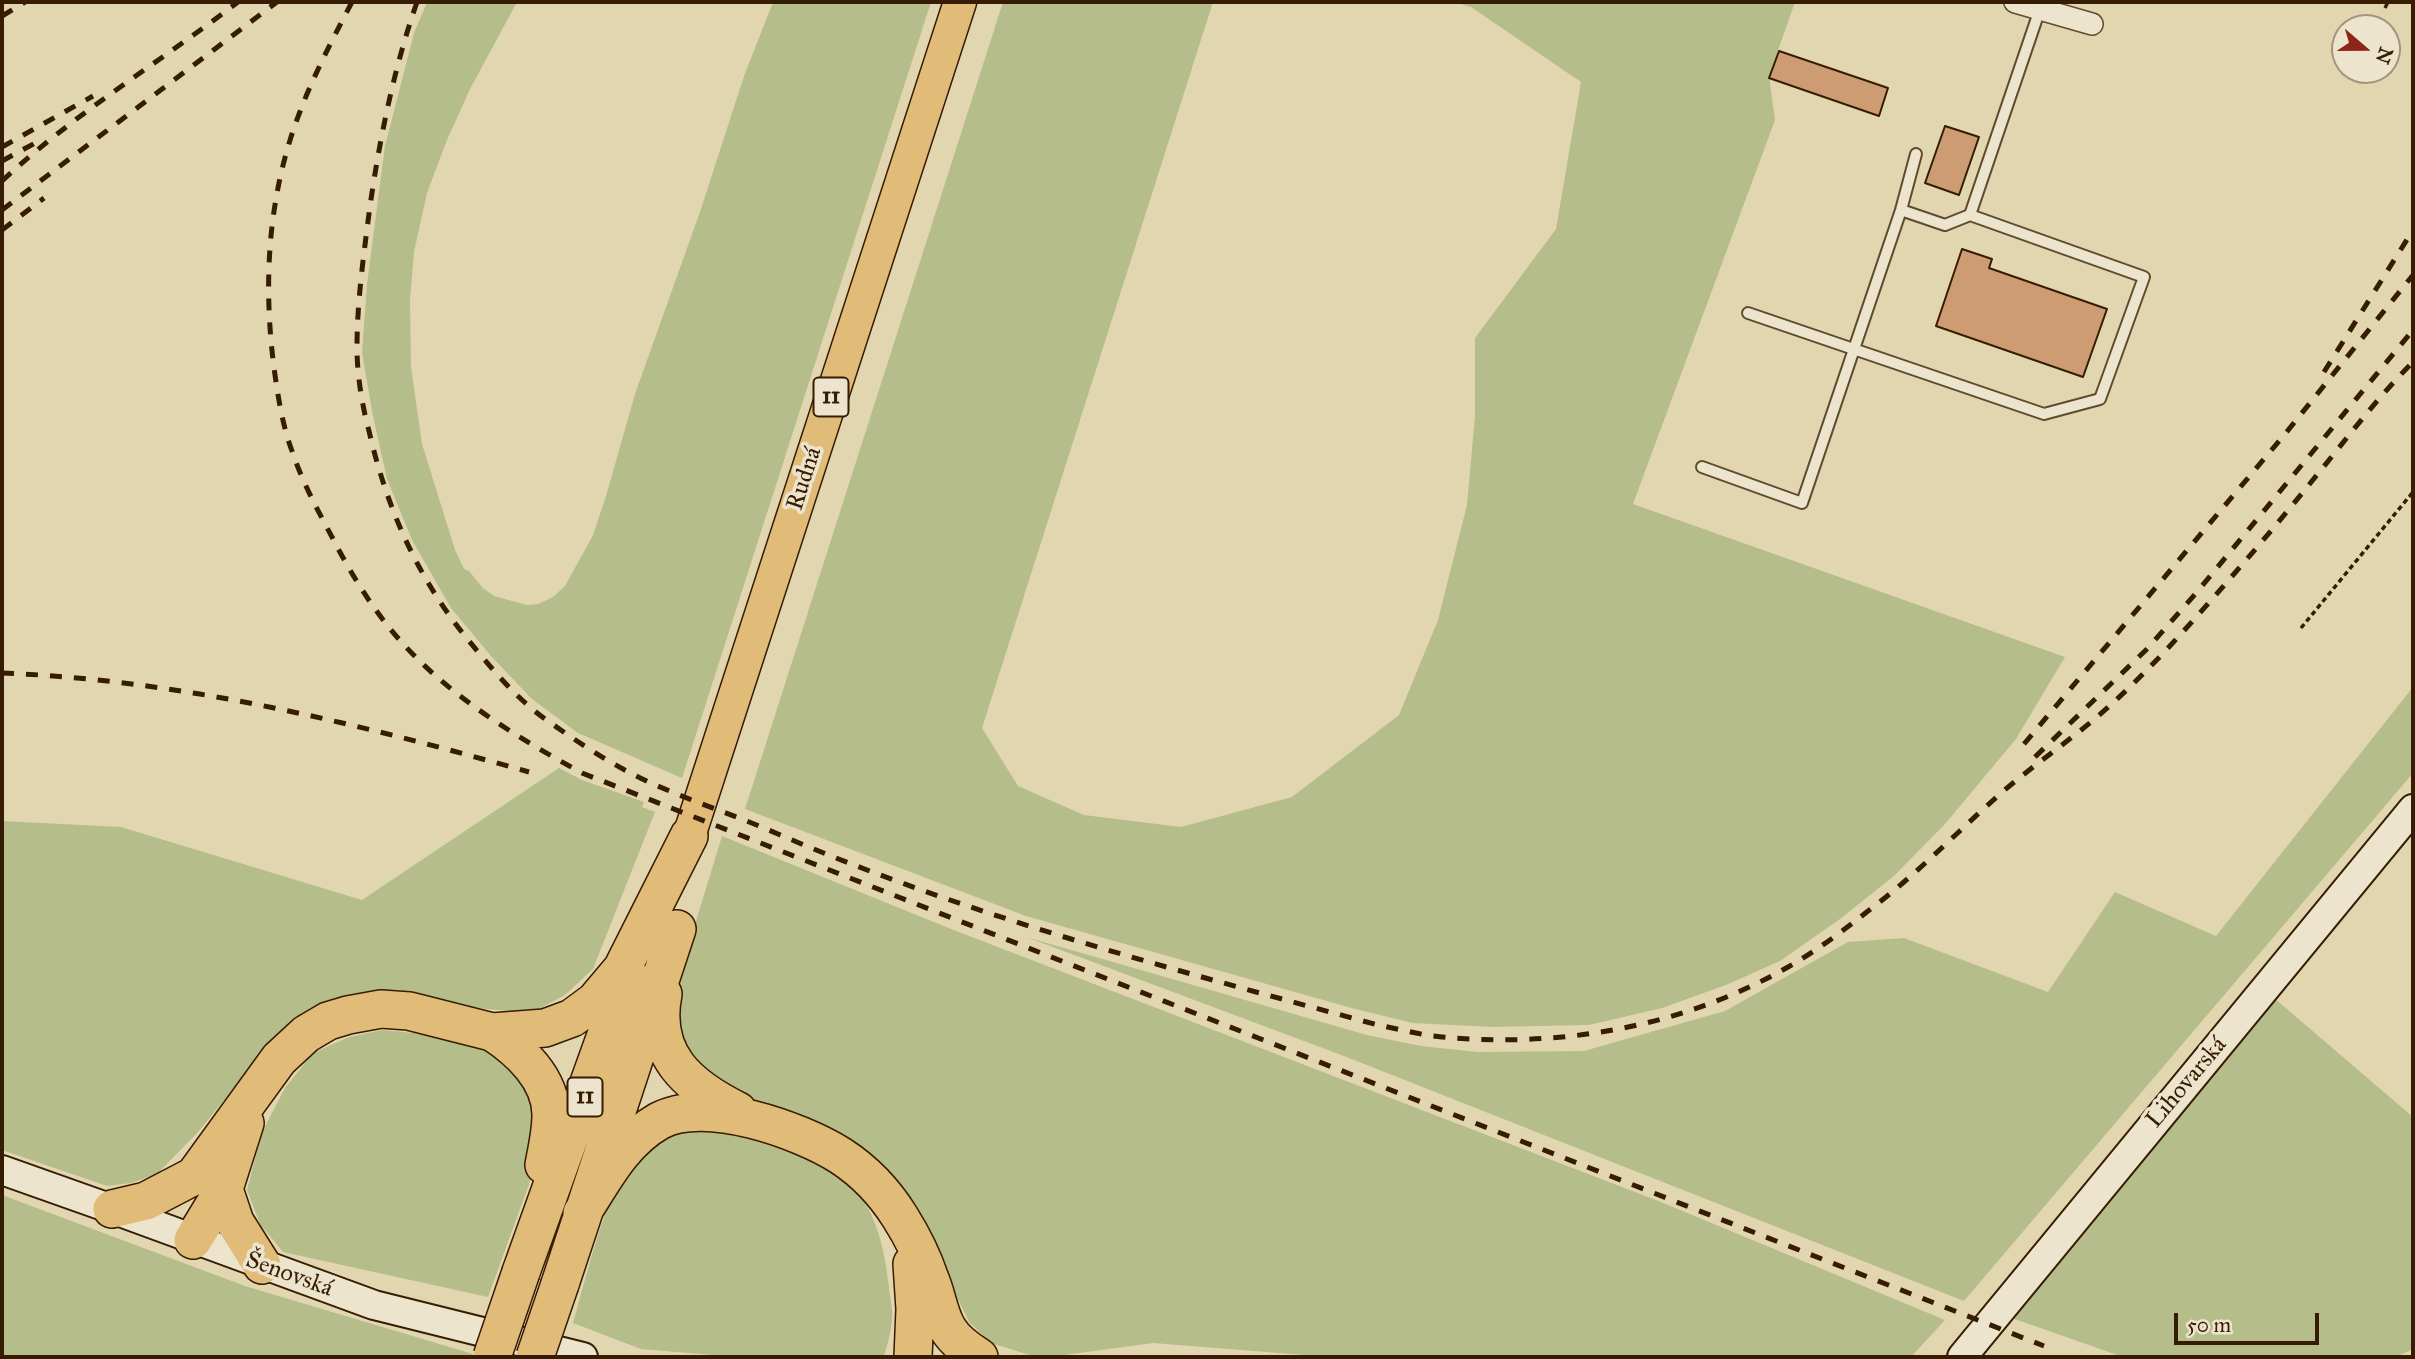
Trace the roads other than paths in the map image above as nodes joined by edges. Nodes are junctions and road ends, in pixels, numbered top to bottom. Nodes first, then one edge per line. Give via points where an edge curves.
1 (960, 2) edge
2 (2015, 2) edge
3 (2040, 9) junction
4 (2092, 24) dead end
5 (1916, 154) dead end
6 (1901, 210) junction
7 (1970, 215) junction
8 (1748, 313) dead end
9 (1854, 349) junction
10 (1702, 467) dead end
11 (2413, 809) edge
12 (688, 836) joint
13 (662, 925) junction
14 (492, 1032) junction
15 (760, 1122) junction
16 (2, 1170) edge
17 (209, 1183) junction
18 (112, 1209) junction
19 (582, 1213) junction
20 (909, 1235) junction
21 (189, 1238) junction
22 (262, 1265) junction
23 (522, 1268) junction
24 (944, 1343) edge
25 (492, 1357) edge
26 (536, 1357) edge
27 (583, 1357) edge
28 (913, 1357) edge
29 (979, 1357) edge
30 (1962, 1357) edge

1 - 12 main road, Rudná / 11
2 - 3 street
3 - 4 street
3 - 7 lane
5 - 6 lane
6 - 7 lane via 1945,225
6 - 9 lane
7 - 9 lane via 2144,277 2100,399 2044,414
8 - 9 lane
9 - 10 lane via 1802,503
11 - 30 street, Lihovarská
12 - 13 highway, 11
13 - 14 highway via 595,1001 572,1018 545,1028
13 - 15 highway via 663,1028 672,1059 705,1094
13 - 19 highway, 11 via 602,1161
13 - 23 highway, 11 via 596,1068
14 - 17 highway via 381,1009 328,1021 279,1059 256,1088
14 - 23 highway via 515,1048 533,1069 551,1113 544,1167 519,1239
15 - 19 highway via 710,1112 684,1112 666,1118 630,1142
15 - 20 highway via 842,1157 874,1185
16 - 18 street, Šenovská
17 - 18 highway
17 - 21 highway
17 - 22 highway
18 - 21 street, Šenovská
19 - 26 highway, 11, bridge
20 - 24 highway via 930,1277
20 - 28 highway via 915,1309
21 - 22 street, Šenovská
22 - 27 street, Šenovská via 373,1306
23 - 25 highway, 11, bridge
24 - 29 highway via 962,1345

